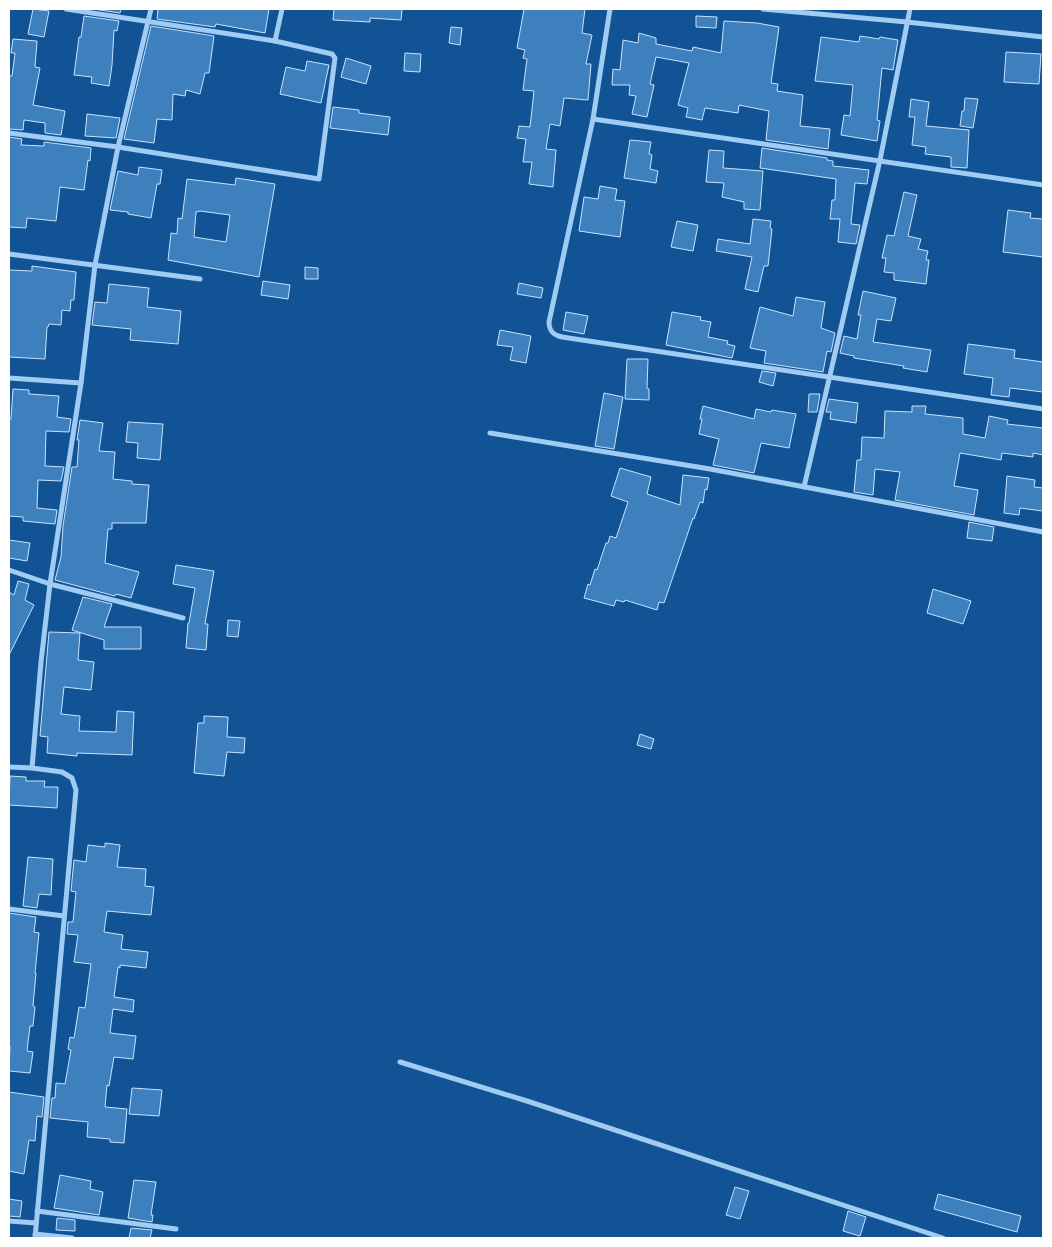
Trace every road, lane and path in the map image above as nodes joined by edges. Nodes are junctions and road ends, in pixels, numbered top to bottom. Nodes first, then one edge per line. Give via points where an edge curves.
1 (66, 9) edge
2 (151, 9) edge
3 (282, 9) edge
4 (610, 9) edge
5 (763, 9) edge
6 (910, 9) edge
7 (148, 21) junction
8 (907, 22) junction
9 (1043, 37) edge
10 (275, 41) junction
11 (593, 119) junction
12 (9, 133) edge
13 (118, 147) junction
14 (880, 160) junction
15 (1043, 185) edge
16 (9, 254) edge
17 (95, 265) junction
18 (200, 279) dead end
19 (829, 377) junction
20 (9, 378) edge
21 (81, 383) junction
22 (1043, 409) edge
23 (490, 433) dead end
24 (804, 487) junction
25 (1043, 532) edge
26 (9, 570) edge
27 (50, 584) junction
28 (182, 618) dead end
29 (9, 767) edge
30 (32, 768) junction
31 (9, 909) edge
32 (64, 916) junction
33 (400, 1062) dead end
34 (37, 1211) junction
35 (9, 1221) edge
36 (36, 1223) junction
37 (176, 1229) dead end
38 (35, 1236) edge
39 (72, 1238) edge
40 (943, 1238) edge

1 - 7 street
2 - 7 street
3 - 10 street
4 - 11 street
5 - 8 street
6 - 8 street
7 - 10 street
7 - 13 street
8 - 9 street
8 - 14 street
10 - 13 street via 332,54 336,58 318,179
11 - 14 street
11 - 19 street via 549,322 551,332 562,337
12 - 13 street
13 - 17 street
14 - 15 street
14 - 19 street
16 - 17 street
17 - 18 street
17 - 21 street
19 - 22 street
19 - 24 street
20 - 21 street
21 - 27 street
23 - 24 street
24 - 25 street
26 - 27 street
27 - 28 street
27 - 30 street
29 - 30 street
30 - 32 street via 62,772 72,778 76,790
31 - 32 street
32 - 34 street
33 - 40 street
34 - 36 street
34 - 37 street
35 - 36 street
36 - 38 street
38 - 39 street

